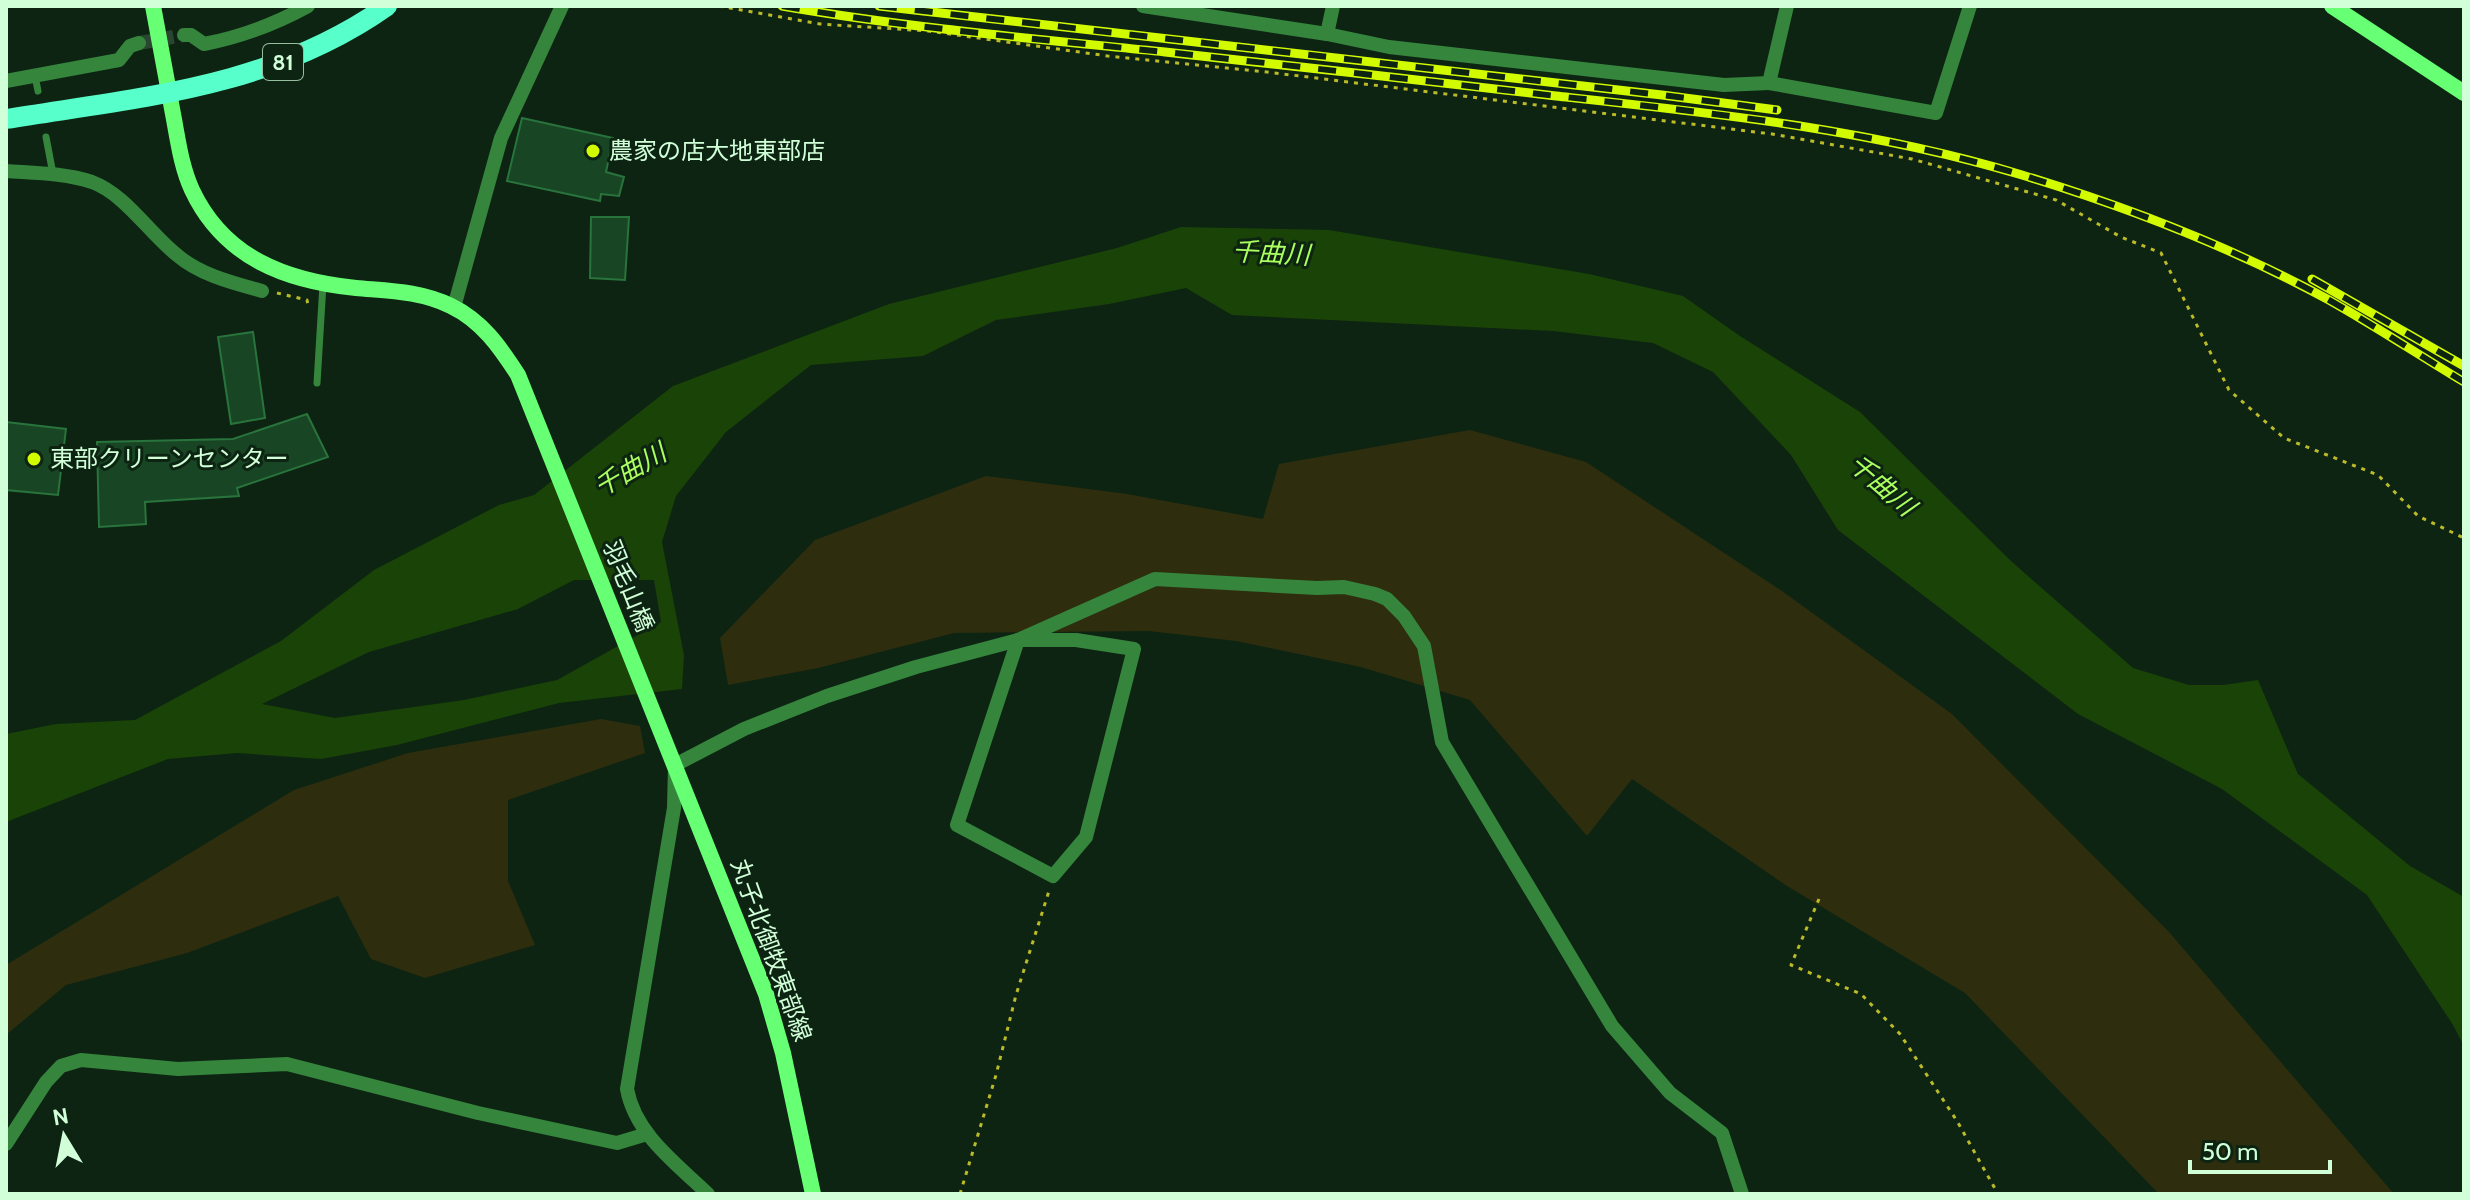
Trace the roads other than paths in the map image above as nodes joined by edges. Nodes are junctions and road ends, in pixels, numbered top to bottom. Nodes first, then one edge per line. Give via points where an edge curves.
1 (153, 6) edge
2 (387, 6) edge
3 (562, 6) edge
4 (1143, 6) edge
5 (1333, 6) edge
6 (1787, 6) edge
7 (1970, 6) edge
8 (2332, 6) edge
9 (306, 7) edge
10 (1327, 34) junction
11 (184, 35) tunnel mouth
12 (139, 43) tunnel mouth
13 (6, 81) edge
14 (1769, 83) junction
15 (169, 92) junction
16 (2464, 93) edge
17 (6, 119) edge
18 (46, 137) dead end
19 (6, 171) edge
20 (53, 174) junction
21 (323, 284) junction
22 (262, 291) road end
23 (454, 307) junction
24 (317, 383) dead end
25 (1018, 640) junction
26 (659, 730) joint
27 (675, 765) junction
28 (647, 1134) junction
29 (6, 1144) edge
30 (708, 1194) edge
31 (813, 1194) edge
32 (1742, 1194) edge

1 - 15 main road
2 - 15 main road, 81 via 335,39 279,64
3 - 23 street via 501,138
4 - 10 street
5 - 10 street
6 - 14 street
7 - 14 street via 1936,113
8 - 16 main road
9 - 11 street via 228,40 204,44
10 - 14 street via 1389,47 1724,85
12 - 13 street via 119,60 36,83
15 - 17 main road, 81
15 - 21 main road via 185,171 209,218 259,263
18 - 20 lane
19 - 20 street
20 - 22 street via 102,187 190,265
21 - 23 main road via 411,292
21 - 24 lane
23 - 26 main road, 羽毛山橋 via 501,347 518,375
25 - 25 street via 1076,640 1134,649 1086,837 1053,876 957,825
25 - 27 street via 827,696 744,729
25 - 32 street via 1155,579 1344,587 1387,599 1424,646 1449,755 1612,1026 1670,1093 1722,1133
26 - 27 main road, 丸子北御牧東部線
27 - 28 street via 674,808 627,1089 630,1106
27 - 31 main road, 丸子北御牧東部線 via 766,994
28 - 29 street via 617,1143 287,1064 178,1069 81,1060 61,1066 46,1082
28 - 30 street

